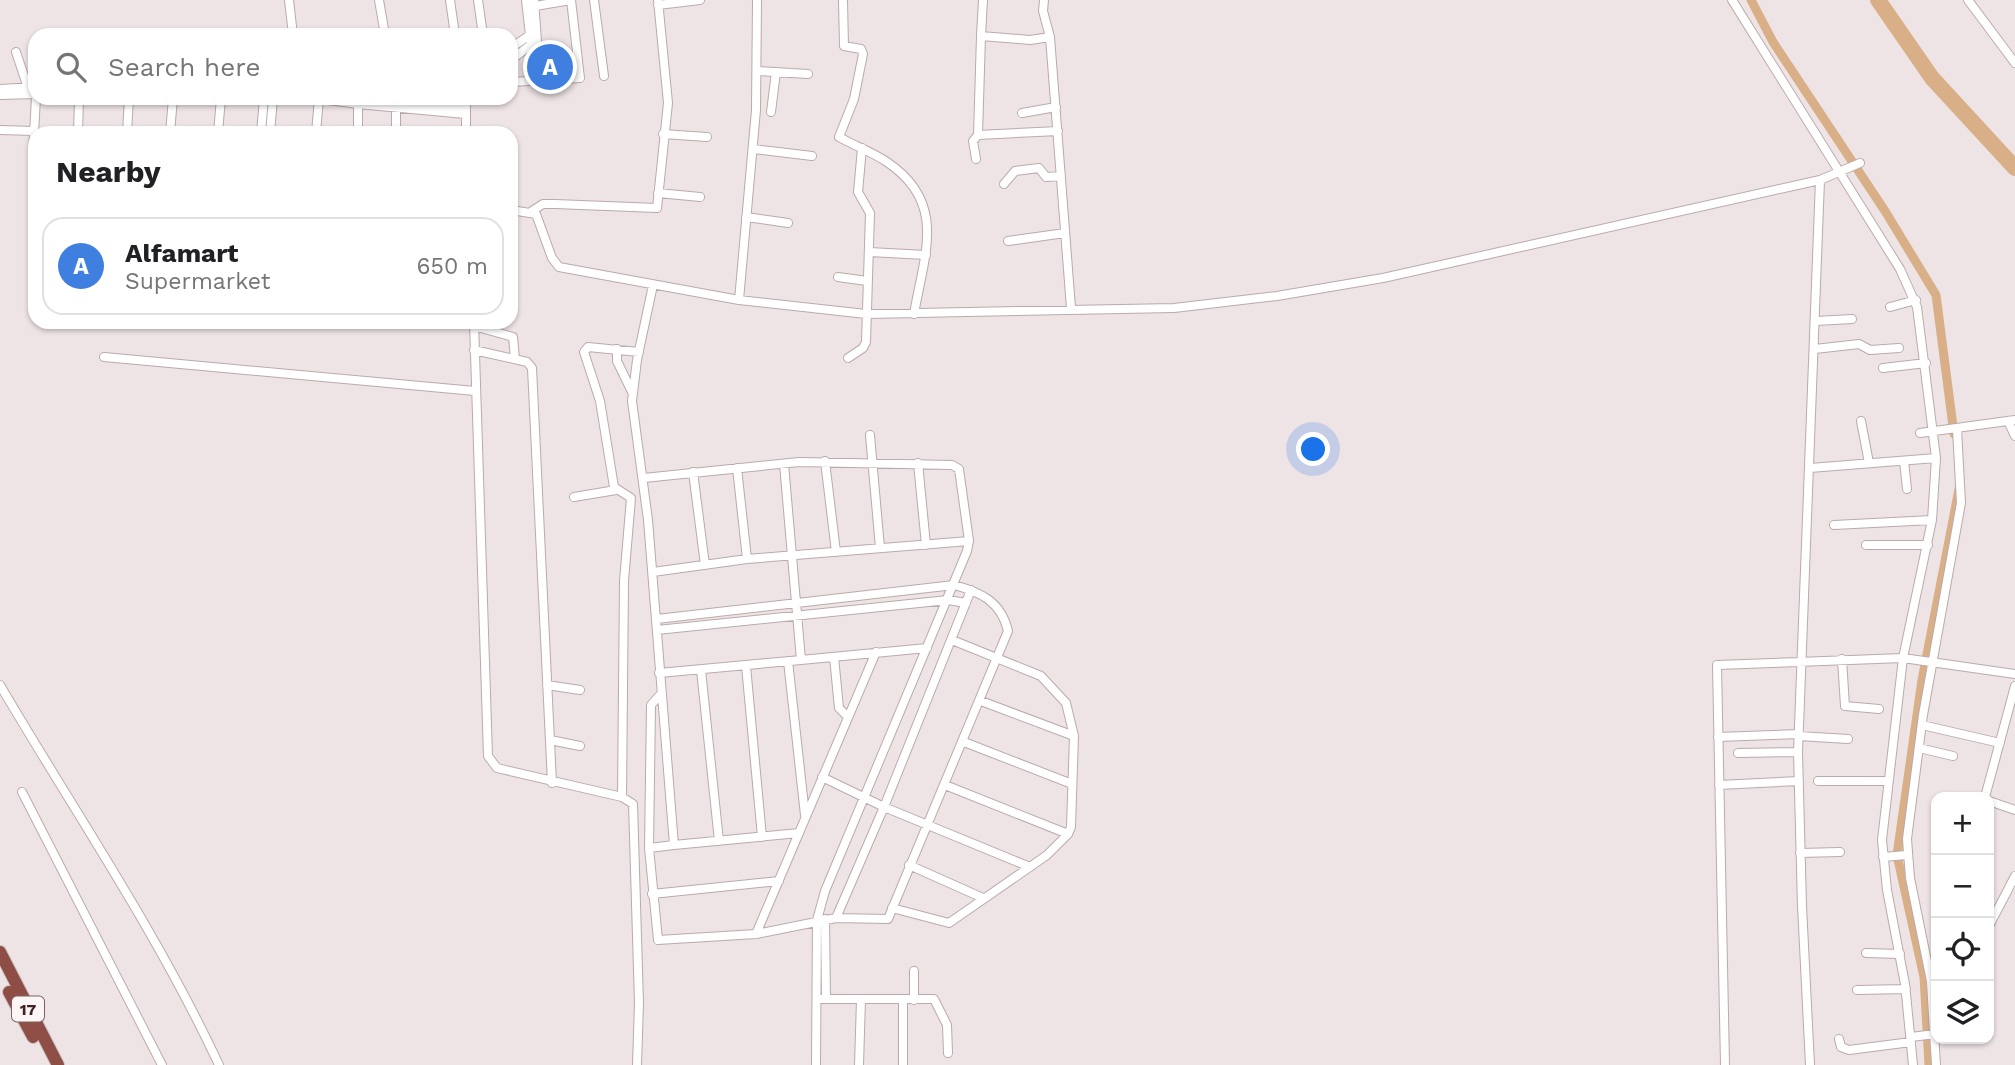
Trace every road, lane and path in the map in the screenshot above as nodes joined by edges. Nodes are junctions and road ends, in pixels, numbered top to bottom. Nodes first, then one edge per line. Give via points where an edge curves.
1 (289, 0) edge
2 (379, 0) edge
3 (450, 0) edge
4 (478, 0) edge
5 (526, 0) edge
6 (571, 0) edge
7 (594, 0) edge
8 (700, 0) edge
9 (757, 0) edge
10 (843, 0) edge
11 (983, 0) edge
12 (1044, 0) edge
13 (1732, 0) edge
14 (1971, 1) edge
15 (658, 2) edge
16 (535, 3) edge
17 (292, 28) edge
18 (384, 28) edge
19 (454, 28) edge
20 (482, 28) edge
21 (981, 33) junction
22 (1049, 35) junction
23 (534, 37) junction
24 (518, 45) edge
25 (16, 52) dead end
26 (518, 52) edge
27 (2015, 63) edge
28 (758, 71) junction
29 (776, 72) junction
30 (808, 74) dead end
31 (604, 76) dead end
32 (28, 79) edge
33 (518, 82) edge
34 (540, 82) junction
35 (0, 89) edge
36 (28, 91) edge
37 (28, 93) edge
38 (0, 96) edge
39 (34, 105) edge
40 (79, 105) edge
41 (129, 105) edge
42 (172, 105) edge
43 (220, 105) edge
44 (263, 105) edge
45 (272, 105) edge
46 (317, 105) edge
47 (358, 105) edge
48 (396, 105) edge
49 (465, 106) edge
50 (1056, 107) junction
51 (771, 112) dead end
52 (1022, 113) dead end
53 (34, 126) edge
54 (78, 126) edge
55 (127, 126) edge
56 (171, 126) edge
57 (219, 126) edge
58 (262, 126) edge
59 (271, 126) edge
60 (316, 126) edge
61 (358, 126) edge
62 (396, 126) edge
63 (466, 126) edge
64 (0, 130) edge
65 (28, 131) edge
66 (1058, 131) junction
67 (663, 134) junction
68 (978, 135) junction
69 (707, 137) dead end
70 (862, 148) junction
71 (753, 149) junction
72 (812, 156) dead end
73 (975, 159) dead end
74 (1858, 164) dead end
75 (1841, 173) junction
76 (1061, 176) junction
77 (1821, 180) junction
78 (1004, 184) dead end
79 (658, 193) junction
80 (700, 197) dead end
81 (518, 210) edge
82 (531, 211) junction
83 (746, 218) junction
84 (788, 223) dead end
85 (1065, 233) junction
86 (1008, 241) dead end
87 (869, 252) junction
88 (926, 255) junction
89 (838, 276) dead end
90 (867, 281) junction
91 (653, 285) junction
92 (739, 300) junction
93 (1916, 300) junction
94 (1890, 307) dead end
95 (1071, 308) junction
96 (866, 314) junction
97 (917, 314) junction
98 (1852, 319) dead end
99 (1816, 321) junction
100 (474, 329) edge
101 (489, 329) edge
102 (1899, 348) dead end
103 (617, 349) junction
104 (1815, 349) junction
105 (474, 350) junction
106 (639, 352) junction
107 (104, 357) dead end
108 (848, 358) dead end
109 (515, 359) junction
110 (1926, 363) junction
111 (1883, 368) dead end
112 (475, 391) junction
113 (632, 393) junction
114 (1861, 421) dead end
115 (2011, 421) edge
116 (1956, 430) junction
117 (1935, 432) junction
118 (1920, 433) dead end
119 (870, 436) dead end
120 (2015, 436) edge
121 (1936, 458) junction
122 (825, 461) junction
123 (1904, 461) junction
124 (872, 462) junction
125 (918, 463) junction
126 (1869, 463) junction
127 (783, 464) junction
128 (737, 468) junction
129 (1810, 468) junction
130 (693, 472) junction
131 (644, 478) junction
132 (1907, 489) dead end
133 (616, 490) junction
134 (574, 497) dead end
135 (631, 498) junction
136 (646, 500) junction
137 (1932, 520) junction
138 (1834, 525) dead end
139 (969, 541) junction
140 (926, 545) junction
141 (1866, 545) dead end
142 (1928, 545) junction
143 (880, 548) junction
144 (836, 552) junction
145 (791, 556) junction
146 (747, 559) junction
147 (705, 565) junction
148 (653, 572) junction
149 (954, 585) junction
150 (971, 590) junction
151 (948, 600) junction
152 (966, 603) junction
153 (795, 605) junction
154 (796, 615) junction
155 (657, 619) junction
156 (657, 630) junction
157 (952, 640) junction
158 (927, 648) junction
159 (876, 652) junction
160 (834, 657) junction
161 (1906, 658) junction
162 (1842, 659) junction
163 (801, 660) junction
164 (996, 660) junction
165 (1800, 660) junction
166 (788, 661) junction
167 (1931, 661) junction
168 (746, 666) junction
169 (701, 670) junction
170 (659, 673) junction
171 (2015, 674) edge
172 (0, 685) edge
173 (547, 685) junction
174 (2015, 686) edge
175 (580, 690) dead end
176 (660, 695) junction
177 (981, 701) junction
178 (1879, 709) dead end
179 (848, 717) junction
180 (1922, 725) junction
181 (1799, 735) junction
182 (1074, 736) junction
183 (1718, 737) junction
184 (1848, 739) dead end
185 (550, 740) junction
186 (964, 742) junction
187 (2000, 743) junction
188 (580, 746) dead end
189 (1919, 748) junction
190 (1798, 752) junction
191 (1738, 753) dead end
192 (1953, 756) dead end
193 (822, 777) junction
194 (1799, 781) junction
195 (1818, 781) dead end
196 (1887, 781) junction
197 (552, 783) junction
198 (1072, 784) junction
199 (945, 785) junction
200 (1719, 785) junction
201 (22, 792) dead end
202 (1989, 792) edge
203 (622, 797) junction
204 (865, 799) junction
205 (1994, 802) edge
206 (884, 807) junction
207 (2015, 810) edge
208 (805, 818) junction
209 (926, 825) junction
210 (799, 833) junction
211 (1068, 834) junction
212 (762, 837) junction
213 (719, 841) junction
214 (674, 845) junction
215 (649, 848) junction
216 (1840, 852) dead end
217 (1800, 853) junction
218 (1906, 855) junction
219 (1886, 857) junction
220 (909, 865) junction
221 (1030, 867) junction
222 (2015, 876) edge
223 (779, 880) junction
224 (652, 894) junction
225 (984, 898) junction
226 (892, 908) junction
227 (836, 918) junction
228 (1993, 918) edge
229 (821, 919) junction
230 (755, 934) junction
231 (0, 953) edge
232 (1866, 953) dead end
233 (1900, 954) junction
234 (914, 971) dead end
235 (0, 973) edge
236 (1906, 989) junction
237 (1857, 990) dead end
238 (822, 999) junction
239 (861, 999) junction
240 (903, 1000) junction
241 (914, 1000) junction
242 (1931, 1008) edge
243 (1931, 1034) edge
244 (1913, 1038) junction
245 (1839, 1039) dead end
246 (1934, 1044) edge
247 (948, 1053) dead end
248 (49, 1065) edge
249 (58, 1065) edge
250 (162, 1065) edge
251 (219, 1065) edge
252 (637, 1065) edge
253 (816, 1065) edge
254 (859, 1065) edge
255 (903, 1065) edge
256 (1725, 1065) edge
257 (1810, 1065) edge
258 (1913, 1065) edge
259 (1936, 1065) edge

1 - 17 street
2 - 18 street
3 - 19 street
4 - 20 street
5 - 23 street
6 - 16 street
6 - 34 street via 580,78
7 - 31 street
8 - 15 street
9 - 28 street
10 - 70 street via 844,46 861,49 863,54 854,99 841,132
11 - 21 street
12 - 22 street
13 - 75 street
14 - 27 street
15 - 67 street via 668,99
16 - 23 street
21 - 22 street via 1030,40
21 - 68 street
22 - 50 street
23 - 24 street
23 - 26 street
23 - 34 street
25 - 32 street
28 - 29 street
28 - 71 street
29 - 30 street
29 - 51 street
33 - 34 street
35 - 36 street
37 - 38 street
39 - 53 street
40 - 54 street
41 - 55 street
42 - 56 street
43 - 57 street
44 - 58 street
45 - 59 street
46 - 60 street
47 - 61 street
48 - 62 street
49 - 63 street
50 - 52 street
50 - 66 street
64 - 65 street
66 - 68 street
66 - 76 street
67 - 69 street
67 - 79 street
68 - 73 street
70 - 87 street via 857,186 870,214
70 - 88 street via 906,177 916,191 928,221
71 - 72 street
71 - 83 street
74 - 75 street
75 - 77 street
75 - 93 street
76 - 78 street via 1046,177 1039,168 1015,170
76 - 85 street
77 - 95 street via 1447,265 1278,296 1174,308
77 - 99 street
79 - 80 street
79 - 82 street via 656,210 543,204
81 - 82 street
82 - 91 street via 539,218 559,267
83 - 84 street
83 - 92 street
85 - 86 street
85 - 95 street
87 - 88 street
87 - 90 street
88 - 97 street
89 - 90 street
90 - 96 street
91 - 92 street
91 - 106 street
92 - 96 street
93 - 94 street
93 - 110 street
95 - 97 street
96 - 97 street
96 - 108 street via 866,342
98 - 99 street
99 - 104 street
100 - 105 street
101 - 109 street via 513,337
102 - 104 street via 1870,350 1859,344
103 - 106 street
103 - 113 street via 617,361
103 - 133 street via 589,347 584,352 600,401
104 - 129 street
105 - 109 street
105 - 112 street
106 - 113 street
107 - 112 street
109 - 173 street via 532,368
110 - 111 street
110 - 117 street
112 - 197 street via 488,756 497,768
113 - 131 street
114 - 126 street
115 - 116 street
115 - 120 street
116 - 117 street
116 - 167 street via 1961,503
117 - 118 street
117 - 121 street
119 - 124 street
121 - 123 street
121 - 137 street
122 - 124 street
122 - 127 street
122 - 144 street
123 - 126 street
123 - 132 street
124 - 125 street
124 - 143 street
125 - 139 street via 959,469
125 - 140 street
126 - 129 street
127 - 128 street
127 - 145 street
128 - 130 street
128 - 146 street
129 - 165 street
130 - 131 street
130 - 147 street
131 - 136 street
133 - 134 street
133 - 135 street
135 - 136 street
135 - 203 street via 624,581
136 - 148 street
137 - 138 street
137 - 142 street
139 - 140 street
139 - 149 street
140 - 143 street
141 - 142 street
142 - 161 street
143 - 144 street
144 - 145 street
145 - 146 street
145 - 153 street
146 - 147 street
147 - 148 street
148 - 155 street
149 - 150 street
149 - 151 street
149 - 153 street
150 - 152 street
150 - 164 street via 991,600 1007,627
151 - 152 street
151 - 154 street
151 - 158 street
152 - 157 street
153 - 154 street
153 - 155 street
154 - 156 street
154 - 163 street
155 - 156 street
156 - 170 street
157 - 164 street
157 - 206 street
158 - 159 street
158 - 204 street
159 - 160 street
159 - 179 street
160 - 163 street
160 - 179 street via 839,708
161 - 162 street
161 - 167 street
161 - 196 street
162 - 165 street
162 - 178 street via 1845,706
163 - 166 street
164 - 177 street
164 - 182 street via 1047,680 1068,708
165 - 181 street
165 - 183 street via 1717,665
166 - 168 street
166 - 208 street
167 - 171 street
167 - 180 street
168 - 169 street
168 - 212 street
169 - 170 street
169 - 213 street
170 - 176 street
172 - 251 street via 132,900
173 - 175 street
173 - 185 street
174 - 187 street
176 - 214 street
176 - 215 street via 651,705
177 - 182 street
177 - 186 street
179 - 193 street
180 - 187 street
180 - 189 street
181 - 183 street
181 - 184 street
181 - 190 street
182 - 198 street
183 - 200 street
185 - 188 street
185 - 197 street
186 - 198 street
186 - 199 street
187 - 202 street
189 - 192 street
189 - 218 street
190 - 191 street
190 - 194 street
193 - 204 street
193 - 208 street
194 - 200 street
194 - 217 street
195 - 196 street
196 - 219 street
197 - 203 street
198 - 211 street
199 - 209 street
199 - 211 street
200 - 256 street
201 - 250 street
203 - 252 street via 631,800 633,808
204 - 206 street
204 - 229 street via 829,881
205 - 207 street
206 - 209 street
206 - 227 street
208 - 210 street
209 - 220 street
209 - 221 street
210 - 212 street
210 - 223 street
211 - 221 street
212 - 213 street
213 - 214 street
214 - 215 street
215 - 224 street
216 - 217 street
217 - 257 street
218 - 219 street
218 - 242 street via 1927,957
219 - 233 street
220 - 225 street
220 - 226 street
221 - 225 street
222 - 228 street
223 - 224 street
223 - 230 street
224 - 230 street via 660,941
225 - 226 street via 945,924
226 - 227 street via 885,920
227 - 229 street
229 - 230 street
229 - 238 street
231 - 249 highway, 17
232 - 233 street
233 - 236 street
234 - 241 street
235 - 248 highway, 17
236 - 237 street
236 - 244 street
238 - 239 street
238 - 253 street
239 - 240 street
239 - 254 street
240 - 241 street
240 - 255 street
241 - 247 street via 936,1002 947,1026
243 - 244 street
244 - 245 street via 1849,1050 1841,1047
244 - 258 street
246 - 259 street

